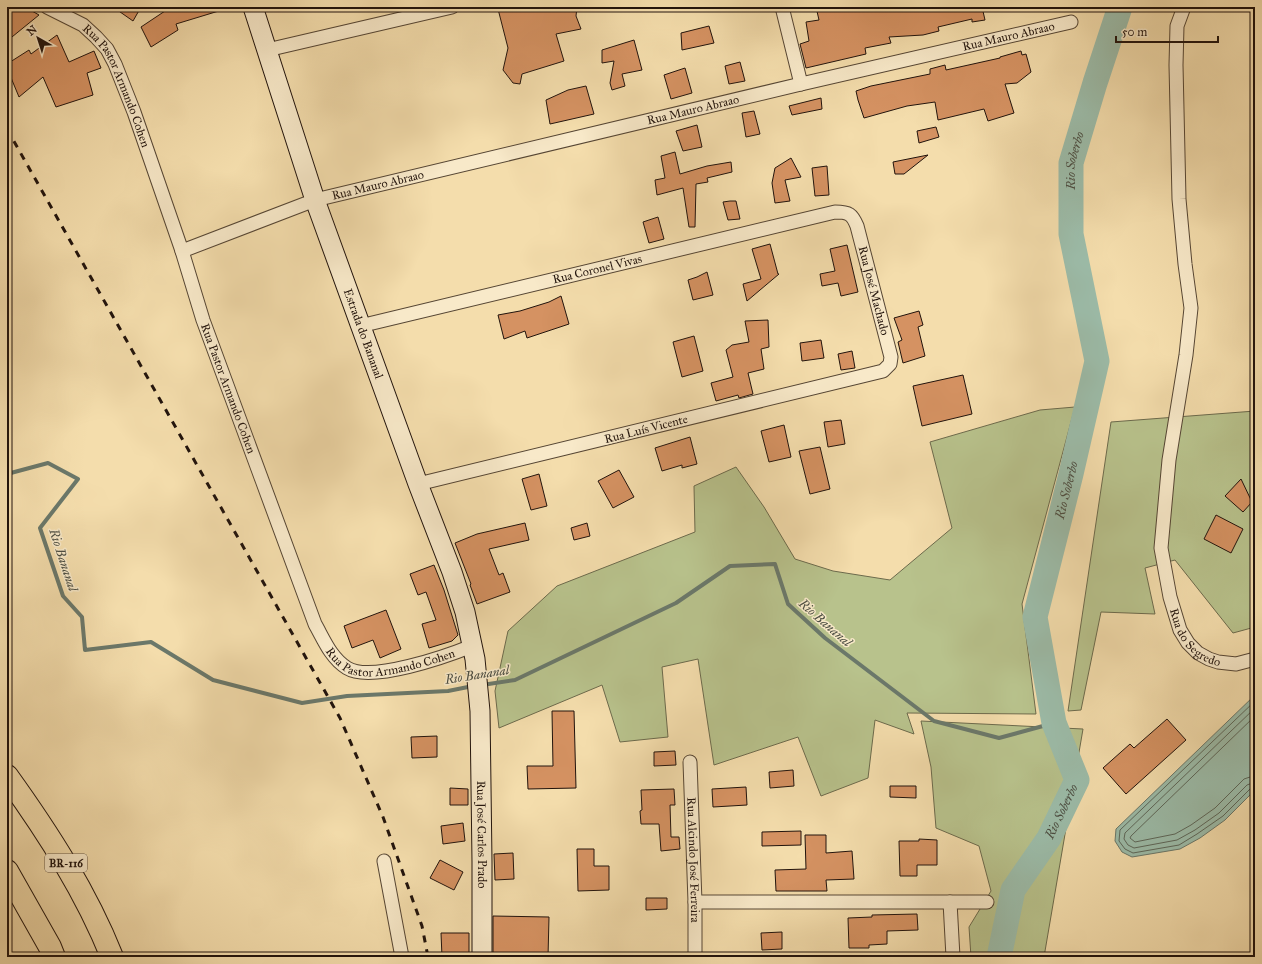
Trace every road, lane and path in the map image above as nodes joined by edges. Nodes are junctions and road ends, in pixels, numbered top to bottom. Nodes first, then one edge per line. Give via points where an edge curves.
1 (47, 7) edge
2 (253, 7) edge
3 (452, 7) edge
4 (782, 7) edge
5 (1184, 7) edge
6 (1071, 22) dead end
7 (267, 50) junction
8 (801, 84) junction
9 (315, 200) junction
10 (835, 212) joint
11 (182, 251) junction
12 (360, 326) junction
13 (873, 374) joint
14 (418, 484) junction
15 (473, 652) junction
16 (1255, 659) edge
17 (690, 762) dead end
18 (7, 776) edge
19 (384, 861) dead end
20 (7, 872) edge
21 (695, 902) junction
22 (950, 902) junction
23 (987, 902) dead end
24 (54, 957) edge
25 (112, 957) edge
26 (402, 957) edge
27 (482, 957) edge
28 (695, 957) edge
29 (953, 957) edge

1 - 11 street, Rua Pastor Armando Cohen via 83,25 107,49 134,112
2 - 7 main road, Estrada do Bananal
3 - 7 street
4 - 8 street
5 - 16 street, Rua do Segredo via 1177,26 1179,199 1191,308 1169,460 1161,548 1170,597 1180,630 1188,643 1198,653 1218,662 1236,664
6 - 8 street, Rua Mauro Abraao
7 - 9 main road, Estrada do Bananal
8 - 9 street, Rua Mauro Abraao
9 - 11 street, Rua Mauro Abraao
9 - 12 main road, Estrada do Bananal
10 - 12 street, Rua Coronel Vivas
10 - 13 street, Rua José Machado via 846,212 853,217 891,357 890,364 883,371
11 - 15 street, Rua Pastor Armando Cohen via 205,327 315,624 329,650 349,669 366,673 413,666 448,655
12 - 14 main road, Estrada do Bananal
13 - 14 street, Rua Luís Vicente
14 - 15 main road, Estrada do Bananal via 452,572 465,612
15 - 27 main road, Rua José Carlos Prado via 480,711
17 - 21 street, Rua Alcindo José Ferreira
18 - 25 highway, BR-116 via 67,866 102,931
19 - 26 street
20 - 24 highway
21 - 22 street
21 - 28 street, Rua Alcindo José Ferreira
22 - 23 street
22 - 29 street

